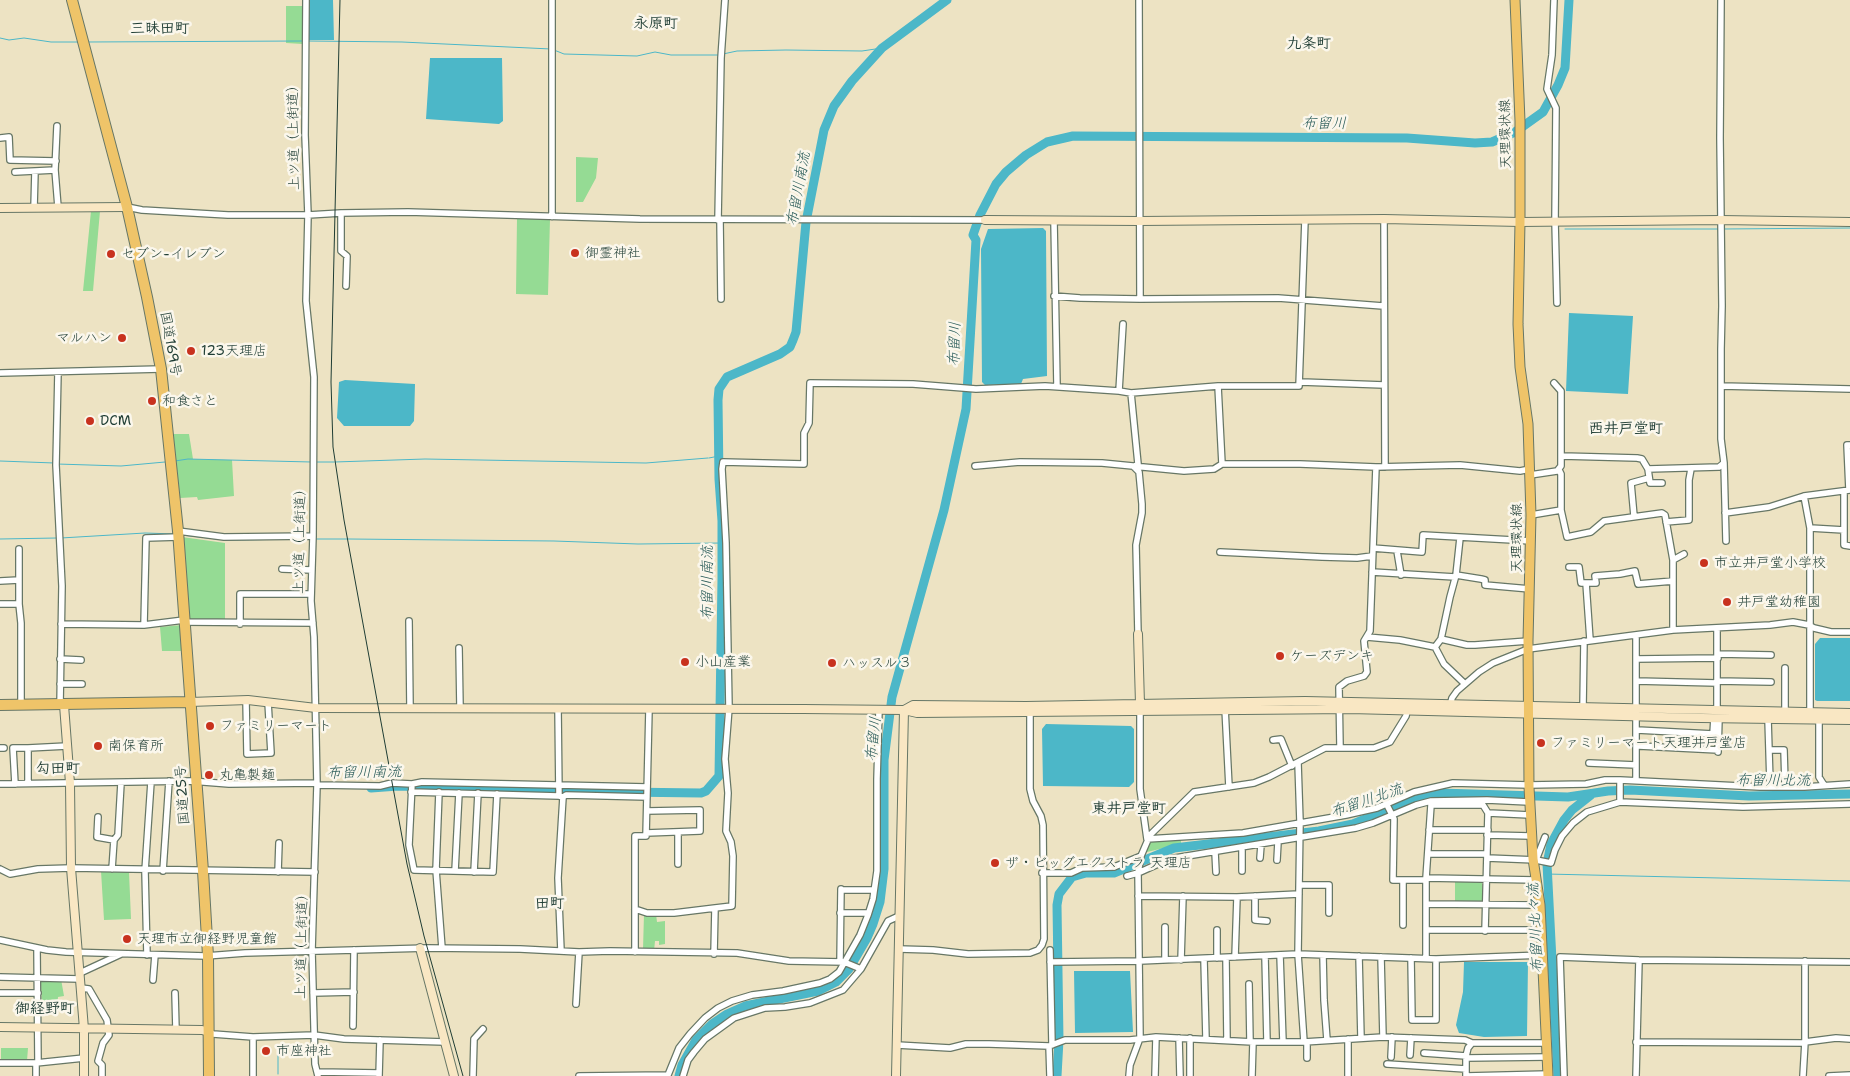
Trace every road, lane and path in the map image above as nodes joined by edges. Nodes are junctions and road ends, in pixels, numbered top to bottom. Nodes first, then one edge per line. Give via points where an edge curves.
1 (72, 0) edge
2 (306, 0) edge
3 (552, 0) edge
4 (725, 0) edge
5 (1139, 0) edge
6 (1515, 0) edge
7 (1554, 0) edge
8 (1721, 0) edge
9 (57, 126) dead end
10 (0, 138) edge
11 (56, 161) junction
12 (55, 170) junction
13 (35, 171) junction
14 (15, 172) dead end
15 (127, 207) junction
16 (0, 208) edge
17 (34, 208) junction
18 (58, 208) junction
19 (341, 213) junction
20 (308, 216) junction
21 (552, 217) junction
22 (1384, 219) junction
23 (719, 220) junction
24 (985, 220) joint
25 (1305, 220) junction
26 (1721, 220) junction
27 (1054, 221) junction
28 (1139, 221) junction
29 (1555, 221) junction
30 (1520, 222) junction
31 (1850, 222) edge
32 (346, 286) dead end
33 (1054, 296) junction
34 (721, 299) dead end
35 (1140, 299) junction
36 (1302, 300) junction
37 (1557, 303) dead end
38 (1383, 306) junction
39 (1123, 324) dead end
40 (161, 369) junction
41 (58, 372) junction
42 (0, 373) edge
43 (1301, 382) junction
44 (1554, 383) dead end
45 (1384, 385) junction
46 (1057, 386) junction
47 (1218, 386) junction
48 (1721, 386) junction
49 (1850, 389) edge
50 (1119, 391) junction
51 (1131, 393) junction
52 (1850, 445) edge
53 (1562, 456) junction
54 (1724, 463) junction
55 (1222, 464) junction
56 (975, 466) dead end
57 (1134, 467) junction
58 (1376, 467) junction
59 (1385, 467) junction
60 (1648, 469) junction
61 (1691, 469) junction
62 (1559, 470) junction
63 (1530, 472) junction
64 (1649, 478) junction
65 (1662, 483) dead end
66 (1848, 490) edge
67 (1804, 496) junction
68 (1561, 510) junction
69 (1725, 513) junction
70 (1531, 515) junction
71 (1634, 516) junction
72 (1666, 522) junction
73 (1810, 528) junction
74 (1844, 530) junction
75 (179, 534) junction
76 (313, 536) junction
77 (1460, 538) junction
78 (1531, 541) junction
79 (1726, 542) dead end
80 (1850, 546) edge
81 (1374, 548) junction
82 (19, 549) dead end
83 (1397, 551) junction
84 (1220, 552) dead end
85 (1684, 554) dead end
86 (1372, 556) junction
87 (1672, 560) junction
88 (1569, 567) dead end
89 (282, 569) dead end
90 (312, 570) junction
91 (1372, 572) junction
92 (1401, 575) junction
93 (1455, 576) junction
94 (0, 580) edge
95 (19, 580) junction
96 (1673, 581) junction
97 (1586, 583) junction
98 (1530, 589) junction
99 (311, 594) junction
100 (0, 604) edge
101 (19, 604) junction
102 (185, 621) junction
103 (409, 621) dead end
104 (313, 623) junction
105 (61, 624) junction
106 (144, 624) junction
107 (240, 624) junction
108 (1810, 625) junction
109 (1717, 628) junction
110 (1672, 630) junction
111 (1850, 632) edge
112 (1138, 634) joint
113 (1636, 634) junction
114 (1367, 637) junction
115 (1441, 638) junction
116 (1587, 641) junction
117 (1528, 645) junction
118 (1434, 647) junction
119 (459, 648) dead end
120 (1772, 655) dead end
121 (1718, 656) junction
122 (60, 659) junction
123 (1636, 659) junction
124 (81, 660) dead end
125 (1785, 668) dead end
126 (1636, 681) junction
127 (1717, 682) junction
128 (1771, 682) dead end
129 (60, 684) junction
130 (82, 684) dead end
131 (1466, 684) junction
132 (246, 700) junction
133 (190, 702) junction
134 (268, 702) junction
135 (0, 705) edge
136 (21, 705) junction
137 (62, 705) junction
138 (1338, 705) junction
139 (1408, 706) junction
140 (1225, 707) junction
141 (1450, 707) junction
142 (1582, 707) junction
143 (316, 708) junction
144 (410, 708) junction
145 (460, 708) junction
146 (558, 708) junction
147 (1140, 708) junction
148 (649, 709) junction
149 (728, 709) junction
150 (1030, 709) junction
151 (1529, 709) junction
152 (881, 710) junction
153 (902, 710) junction
154 (1785, 712) junction
155 (1636, 713) junction
156 (1850, 713) edge
157 (1717, 716) junction
158 (1813, 717) junction
159 (1768, 719) junction
160 (1850, 720) edge
161 (1637, 730) junction
162 (1273, 740) dead end
163 (67, 746) junction
164 (1639, 746) dead end
165 (28, 748) junction
166 (1340, 748) junction
167 (1769, 750) junction
168 (1589, 763) dead end
169 (1295, 764) junction
170 (1636, 765) junction
171 (1620, 780) junction
172 (1636, 780) junction
173 (170, 781) junction
174 (196, 781) junction
175 (152, 782) junction
176 (28, 783) junction
177 (70, 783) junction
178 (121, 783) junction
179 (0, 784) edge
180 (15, 784) junction
181 (317, 784) junction
182 (412, 784) junction
183 (1770, 784) dead end
184 (1785, 784) dead end
185 (1850, 784) edge
186 (559, 785) junction
187 (1824, 785) junction
188 (1528, 786) junction
189 (647, 787) junction
190 (1229, 787) junction
191 (412, 792) junction
192 (440, 792) junction
193 (458, 793) junction
194 (478, 793) junction
195 (497, 794) junction
196 (561, 796) junction
197 (647, 797) junction
198 (1529, 801) junction
199 (1620, 801) junction
200 (1386, 804) junction
201 (1850, 804) edge
202 (647, 812) junction
203 (1488, 813) junction
204 (1392, 815) junction
205 (1530, 815) junction
206 (98, 818) dead end
207 (1300, 822) junction
208 (1429, 830) junction
209 (678, 832) junction
210 (1488, 832) junction
211 (646, 833) junction
212 (1532, 836) junction
213 (1300, 837) junction
214 (1546, 837) dead end
215 (1147, 839) junction
216 (114, 840) junction
217 (1278, 842) junction
218 (279, 843) dead end
219 (1261, 845) junction
220 (1242, 848) junction
221 (1216, 852) junction
222 (1428, 854) junction
223 (1487, 856) junction
224 (1141, 857) junction
225 (1260, 858) dead end
226 (1277, 860) dead end
227 (1536, 860) junction
228 (678, 864) dead end
229 (71, 868) junction
230 (0, 869) edge
231 (112, 869) junction
232 (145, 870) junction
233 (436, 870) junction
234 (164, 871) junction
235 (203, 871) junction
236 (456, 871) junction
237 (1139, 871) junction
238 (1242, 871) dead end
239 (278, 872) junction
240 (315, 872) junction
241 (474, 872) junction
242 (1216, 872) dead end
243 (1042, 873) junction
244 (1127, 876) dead end
245 (1426, 879) junction
246 (1486, 879) junction
247 (1403, 880) junction
248 (1536, 880) junction
249 (1299, 885) junction
250 (874, 890) junction
251 (1299, 894) junction
252 (1138, 896) junction
253 (1183, 896) junction
254 (1255, 896) junction
255 (1237, 897) junction
256 (1426, 904) junction
257 (1486, 905) junction
258 (1540, 905) junction
259 (715, 908) junction
260 (635, 909) junction
261 (840, 913) junction
262 (868, 913) junction
263 (1329, 913) dead end
264 (899, 916) junction
265 (1267, 921) dead end
266 (1404, 925) dead end
267 (1165, 927) dead end
268 (1217, 930) dead end
269 (1427, 930) junction
270 (1541, 930) junction
271 (1485, 931) junction
272 (0, 940) edge
273 (37, 948) junction
274 (420, 948) junction
275 (442, 948) junction
276 (899, 949) junction
277 (354, 950) junction
278 (1050, 950) dead end
279 (77, 951) junction
280 (561, 951) junction
281 (312, 952) junction
282 (579, 952) junction
283 (635, 952) junction
284 (122, 953) junction
285 (714, 954) junction
286 (1298, 954) junction
287 (147, 955) junction
288 (156, 955) junction
289 (1280, 955) junction
290 (1322, 955) junction
291 (208, 956) junction
292 (1265, 956) junction
293 (1359, 956) junction
294 (1382, 956) junction
295 (1543, 956) junction
296 (1234, 957) junction
297 (1204, 958) junction
298 (1216, 958) junction
299 (1226, 958) junction
300 (1411, 958) junction
301 (1426, 958) junction
302 (1436, 959) junction
303 (1165, 960) junction
304 (1181, 960) junction
305 (1639, 960) junction
306 (1805, 961) junction
307 (844, 962) junction
308 (1050, 962) junction
309 (1140, 962) junction
310 (1850, 962) edge
311 (860, 969) junction
312 (80, 976) junction
313 (0, 977) edge
314 (37, 978) junction
315 (153, 980) dead end
316 (1251, 986) dead end
317 (81, 988) junction
318 (354, 992) junction
319 (0, 993) edge
320 (38, 993) junction
321 (175, 993) dead end
322 (313, 993) junction
323 (576, 1004) dead end
324 (353, 1026) dead end
325 (0, 1027) edge
326 (38, 1028) junction
327 (84, 1029) junction
328 (109, 1029) junction
329 (483, 1029) dead end
330 (176, 1030) junction
331 (208, 1032) junction
332 (314, 1035) junction
333 (253, 1037) junction
334 (1383, 1037) junction
335 (1392, 1037) junction
336 (1140, 1038) junction
337 (1156, 1038) junction
338 (1179, 1038) junction
339 (1190, 1038) junction
340 (1361, 1038) junction
341 (1411, 1038) junction
342 (1206, 1039) junction
343 (1348, 1039) junction
344 (1850, 1039) edge
345 (380, 1040) junction
346 (1227, 1040) junction
347 (1327, 1040) junction
348 (445, 1042) junction
349 (1252, 1042) junction
350 (1267, 1042) junction
351 (1283, 1042) junction
352 (1305, 1042) junction
353 (1636, 1042) junction
354 (1472, 1043) junction
355 (1546, 1043) junction
356 (1805, 1043) junction
357 (897, 1045) junction
358 (1051, 1045) junction
359 (1424, 1053) dead end
360 (1410, 1055) dead end
361 (1391, 1057) dead end
362 (1466, 1057) junction
363 (1547, 1057) junction
364 (84, 1058) junction
365 (1307, 1058) dead end
366 (0, 1063) edge
367 (37, 1063) junction
368 (1387, 1064) dead end
369 (318, 1074) edge
370 (1466, 1074) edge
371 (379, 1075) edge
372 (1548, 1075) edge
373 (1850, 1075) edge
374 (36, 1076) edge
375 (84, 1076) edge
376 (102, 1076) edge
377 (209, 1076) edge
378 (253, 1076) edge
379 (454, 1076) edge
380 (473, 1076) edge
381 (579, 1076) edge
382 (683, 1076) edge
383 (896, 1076) edge
384 (1050, 1076) edge
385 (1129, 1076) edge
386 (1155, 1076) edge
387 (1180, 1076) edge
388 (1190, 1076) edge
389 (1252, 1076) edge
390 (1348, 1076) edge
391 (1564, 1076) edge
392 (1636, 1076) edge
393 (1803, 1076) edge
394 (1829, 1076) edge

1 - 15 highway, 国道169号
2 - 20 street, 上ツ道（上街道）
3 - 21 street
4 - 23 street
5 - 28 street
6 - 30 main road, 天理環状線
7 - 29 street via 1547,89 1556,108
8 - 26 street
9 - 11 street
10 - 11 street via 10,138 10,160
11 - 12 street
12 - 13 street
12 - 18 street
13 - 14 street
13 - 17 street
15 - 18 street
15 - 20 street via 228,215
15 - 40 highway, 国道169号
16 - 17 street
17 - 18 street
19 - 20 street
19 - 21 street
19 - 32 street via 341,251 347,256
20 - 76 street, 上ツ道（上街道） via 306,301 314,380
21 - 23 street
22 - 25 street
22 - 30 street
22 - 38 street
23 - 24 street
23 - 34 street
24 - 27 street
25 - 28 street
25 - 36 street
26 - 29 street
26 - 31 street
26 - 48 street
27 - 28 street
27 - 33 street
28 - 35 street
29 - 30 street
29 - 37 street
30 - 63 main road, 天理環状線 via 1518,324
33 - 35 street
33 - 46 street
35 - 36 street
36 - 38 street
36 - 43 street
38 - 45 street
39 - 50 street
40 - 41 street
40 - 75 highway, 国道169号
41 - 42 street
41 - 105 street via 56,465
43 - 45 street
43 - 47 street via 1300,386
44 - 53 street via 1561,391
45 - 59 street
46 - 50 street
46 - 149 street via 961,389 913,384 810,383 804,464 724,462
47 - 51 street
47 - 55 street
48 - 49 street
48 - 54 street
50 - 51 street
51 - 57 street via 1138,464
52 - 66 street via 1847,445
53 - 60 street via 1637,458 1642,459
53 - 62 street
54 - 61 street via 1719,467
54 - 69 street
55 - 57 street via 1214,469 1184,471
55 - 58 street
56 - 57 street via 1020,462
57 - 112 street via 1139,472 1142,504 1136,545
58 - 59 street
58 - 81 street
59 - 63 street via 1460,465
60 - 61 street
60 - 64 street
61 - 72 street via 1689,520
62 - 63 street
62 - 68 street
63 - 70 main road, 天理環状線
64 - 65 street via 1650,483
64 - 71 street via 1632,483
66 - 67 street
66 - 74 street
67 - 69 street via 1769,507
67 - 73 street
68 - 70 street
68 - 71 street via 1567,537 1591,532 1604,521
69 - 79 street
70 - 78 main road, 天理環状線
71 - 72 street via 1662,513
72 - 87 street
73 - 74 street
73 - 108 street
74 - 80 street via 1844,545
75 - 76 street
75 - 102 highway, 国道169号
75 - 106 street via 146,538
76 - 90 street, 上ツ道（上街道）
77 - 78 street
77 - 83 street via 1423,535 1422,552
77 - 93 street
78 - 98 main road, 天理環状線
81 - 83 street
81 - 86 street
82 - 95 street
83 - 92 street
84 - 86 street
85 - 87 street
86 - 91 street
87 - 96 street
88 - 97 street via 1579,566 1580,581
89 - 90 street
90 - 99 street, 上ツ道（上街道）
91 - 92 street
91 - 114 street
92 - 93 street
93 - 98 street via 1481,578 1485,585
93 - 115 street
94 - 95 street
95 - 101 street
96 - 97 street via 1638,584 1635,571 1596,576 1596,582
96 - 110 street
97 - 116 street
98 - 117 main road, 天理環状線
99 - 104 street, 上ツ道（上街道）
99 - 107 street via 240,594
100 - 101 street
101 - 136 street
102 - 106 street
102 - 107 street
102 - 133 highway, 国道169号
103 - 144 street
104 - 107 street
104 - 143 street, 上ツ道（上街道）
105 - 106 street
105 - 122 street
108 - 109 street via 1793,622
108 - 111 street via 1824,631
108 - 158 street
109 - 110 street
109 - 121 street
110 - 113 street
112 - 147 street
113 - 116 street
113 - 123 street
114 - 118 street
114 - 138 street via 1364,641 1367,672 1342,683
115 - 117 street via 1467,645
115 - 118 street
116 - 117 street
116 - 142 street
117 - 131 street via 1493,664
117 - 151 main road, 天理環状線
118 - 131 street via 1444,664
119 - 145 street
120 - 121 street
121 - 123 street
121 - 127 street
122 - 124 street
122 - 129 street
123 - 126 street
125 - 154 street
126 - 127 street
126 - 155 street
127 - 128 street
127 - 157 street
129 - 130 street
129 - 137 street
131 - 141 street via 1457,692
132 - 133 street
132 - 134 street
132 - 134 street via 247,754 271,753
133 - 137 highway
133 - 174 highway, 国道25号
134 - 143 street
135 - 136 highway
136 - 137 highway
137 - 163 street
138 - 139 street
138 - 140 street
138 - 166 street
139 - 141 street
139 - 166 street via 1390,742 1374,748
140 - 147 street
140 - 190 street
141 - 151 street
142 - 151 street
142 - 155 street
143 - 144 street
143 - 181 street, 上ツ道（上街道）
144 - 145 street
145 - 146 street
146 - 148 street
146 - 186 street
147 - 150 street
147 - 215 street via 1140,789
148 - 149 street
148 - 189 street
149 - 152 street
149 - 259 street via 726,831 733,856 732,906
150 - 153 street via 917,713
150 - 243 street via 1030,789 1042,816
151 - 155 street
151 - 188 main road, 天理環状線
152 - 153 street
152 - 250 street
153 - 264 street
154 - 157 street
154 - 158 street
155 - 157 street
155 - 161 street
156 - 158 street
157 - 159 street
157 - 161 street via 1713,734
157 - 164 street via 1718,752
158 - 159 street
158 - 160 street
158 - 187 street via 1819,777
159 - 167 street
161 - 170 street
162 - 169 street via 1281,739
163 - 165 street
163 - 177 street
165 - 176 street
165 - 180 street via 13,748
166 - 169 street via 1318,750
167 - 183 street
167 - 184 street via 1784,750
168 - 170 street
169 - 190 street via 1254,783
169 - 207 street
170 - 172 street
171 - 172 street
171 - 188 street
171 - 199 street
172 - 187 street via 1760,787
173 - 174 street
173 - 175 street
173 - 234 street
174 - 181 street
174 - 235 highway, 国道25号
175 - 178 street
175 - 232 street
176 - 177 street
176 - 180 street
177 - 178 street
177 - 229 street
178 - 216 street via 118,835
179 - 180 street
181 - 182 street
181 - 240 street, 上ツ道（上街道）
182 - 186 street
182 - 191 street
185 - 187 street
186 - 189 street
186 - 196 street
188 - 198 main road, 天理環状線
188 - 200 street via 1453,783 1414,792
189 - 197 street
190 - 215 street via 1194,792
191 - 192 street
191 - 233 street via 410,845 414,870
192 - 193 street
192 - 233 street
193 - 194 street
193 - 236 street
194 - 195 street
194 - 241 street
195 - 196 street
195 - 241 street via 493,872
196 - 197 street
196 - 280 street via 558,878
197 - 202 street
198 - 204 street via 1441,799
198 - 205 main road, 天理環状線
199 - 201 street via 1743,807
199 - 227 street via 1587,812 1573,824 1554,850 1551,863
200 - 204 street
200 - 207 street via 1367,811
202 - 209 street via 700,810 700,831
202 - 211 street
203 - 205 street
203 - 208 street via 1483,805 1431,806
203 - 210 street
204 - 213 street via 1356,828
204 - 247 street via 1392,880
205 - 212 main road, 天理環状線
206 - 216 street via 97,837
207 - 213 street
207 - 215 street via 1243,833
208 - 210 street
208 - 222 street
209 - 211 street
209 - 228 street
210 - 212 street
210 - 223 street
211 - 260 street via 646,836 636,836
212 - 227 main road, 天理環状線
213 - 217 street
213 - 249 street
214 - 227 street
215 - 224 street
216 - 231 street
217 - 219 street
217 - 226 street
218 - 239 street
219 - 220 street
219 - 225 street
220 - 221 street
220 - 238 street
221 - 237 street via 1169,858
221 - 242 street
222 - 223 street
222 - 245 street
223 - 227 street
223 - 246 street
224 - 237 street
224 - 243 street via 1114,867 1082,868 1070,874
227 - 248 main road, 天理環状線
229 - 230 street via 10,874
229 - 231 street
229 - 279 street
231 - 232 street
232 - 234 street
232 - 287 street
233 - 236 street
233 - 275 street
234 - 235 street
235 - 239 street
235 - 291 highway, 国道25号
236 - 241 street
237 - 244 street
237 - 252 street
239 - 240 street
240 - 281 street, 上ツ道（上街道）
243 - 276 street via 1044,939 1035,952 968,954
245 - 246 street
245 - 247 street
245 - 256 street
246 - 248 street
246 - 257 street
247 - 266 street
248 - 258 main road, 天理環状線
249 - 251 street
249 - 263 street via 1329,885
250 - 261 street via 840,889
250 - 262 street
251 - 254 street
251 - 286 street
252 - 253 street
252 - 309 street
253 - 255 street
253 - 304 street
254 - 255 street
254 - 265 street via 1254,920
255 - 296 street
256 - 257 street
256 - 269 street
257 - 258 street
257 - 271 street
258 - 270 main road, 天理環状線
259 - 260 street via 674,913 647,913
259 - 285 street
260 - 283 street
261 - 262 street
261 - 307 street
262 - 307 street
264 - 276 street
264 - 311 street via 888,921
267 - 303 street
268 - 298 street
269 - 271 street
269 - 301 street
270 - 271 street
270 - 295 main road, 天理環状線
272 - 273 street
273 - 279 street
273 - 314 street
274 - 275 street
274 - 277 street
274 - 348 street
275 - 280 street
276 - 357 street
277 - 281 street
277 - 318 street
278 - 308 street
279 - 284 street
279 - 312 street
280 - 282 street
281 - 291 street
281 - 322 street, 上ツ道（上街道）
282 - 283 street
282 - 323 street
283 - 285 street
284 - 287 street
284 - 312 street
285 - 307 street
286 - 289 street
286 - 290 street
286 - 352 street
287 - 288 street
288 - 291 street
288 - 315 street
289 - 292 street
289 - 351 street
290 - 293 street
290 - 347 street
291 - 331 highway, 国道25号
292 - 296 street
292 - 350 street
293 - 294 street
293 - 340 street
294 - 300 street
294 - 334 street
295 - 302 street
295 - 355 main road, 天理環状線
296 - 299 street
297 - 298 street
297 - 304 street
297 - 342 street
298 - 299 street
299 - 346 street
300 - 301 street
300 - 302 street via 1412,1020 1436,1020
301 - 302 street
303 - 304 street
303 - 309 street
305 - 306 street
305 - 353 street
305 - 391 street via 1560,957
306 - 310 street
306 - 356 street
307 - 311 street
307 - 381 street via 839,972 820,983 752,994 718,1008 690,1034 668,1075
308 - 309 street
308 - 358 street
309 - 336 street
311 - 382 street via 843,990 810,1002 765,1008 734,1018 705,1039 688,1060
312 - 314 street
312 - 317 street
313 - 314 street
314 - 320 street
316 - 349 street
317 - 327 street
317 - 328 street via 89,990
318 - 322 street
318 - 324 street
319 - 320 street
320 - 326 street
321 - 330 street
322 - 332 street, 上ツ道（上街道）
325 - 326 street
326 - 327 street
326 - 367 street
327 - 328 street
327 - 364 street
328 - 330 street
328 - 376 street via 98,1061 102,1065
329 - 380 street via 474,1039
330 - 331 street
331 - 333 street
331 - 377 highway, 国道25号
332 - 333 street
332 - 345 street
332 - 369 street, 上ツ道（上街道）
333 - 378 street
334 - 335 street
334 - 340 street
335 - 341 street
335 - 361 street
336 - 337 street
336 - 358 street via 1065,1040
336 - 385 street
337 - 338 street
337 - 386 street
338 - 339 street
338 - 387 street
339 - 342 street
339 - 388 street
340 - 343 street
341 - 354 street
341 - 360 street
342 - 346 street
343 - 347 street
343 - 390 street
344 - 356 street
345 - 348 street
345 - 371 street
346 - 349 street
347 - 352 street
348 - 379 street
349 - 350 street
349 - 389 street
350 - 351 street
351 - 352 street
352 - 365 street
353 - 356 street
353 - 392 street
354 - 355 street
354 - 362 street
355 - 363 main road, 天理環状線
356 - 393 street
357 - 358 street via 950,1048 966,1044
357 - 383 street
358 - 384 street
359 - 362 street
362 - 363 street
362 - 370 street
363 - 372 main road, 天理環状線
364 - 367 street
364 - 375 street
366 - 367 street
367 - 374 street
368 - 370 street
369 - 371 street
370 - 372 street
373 - 394 street

